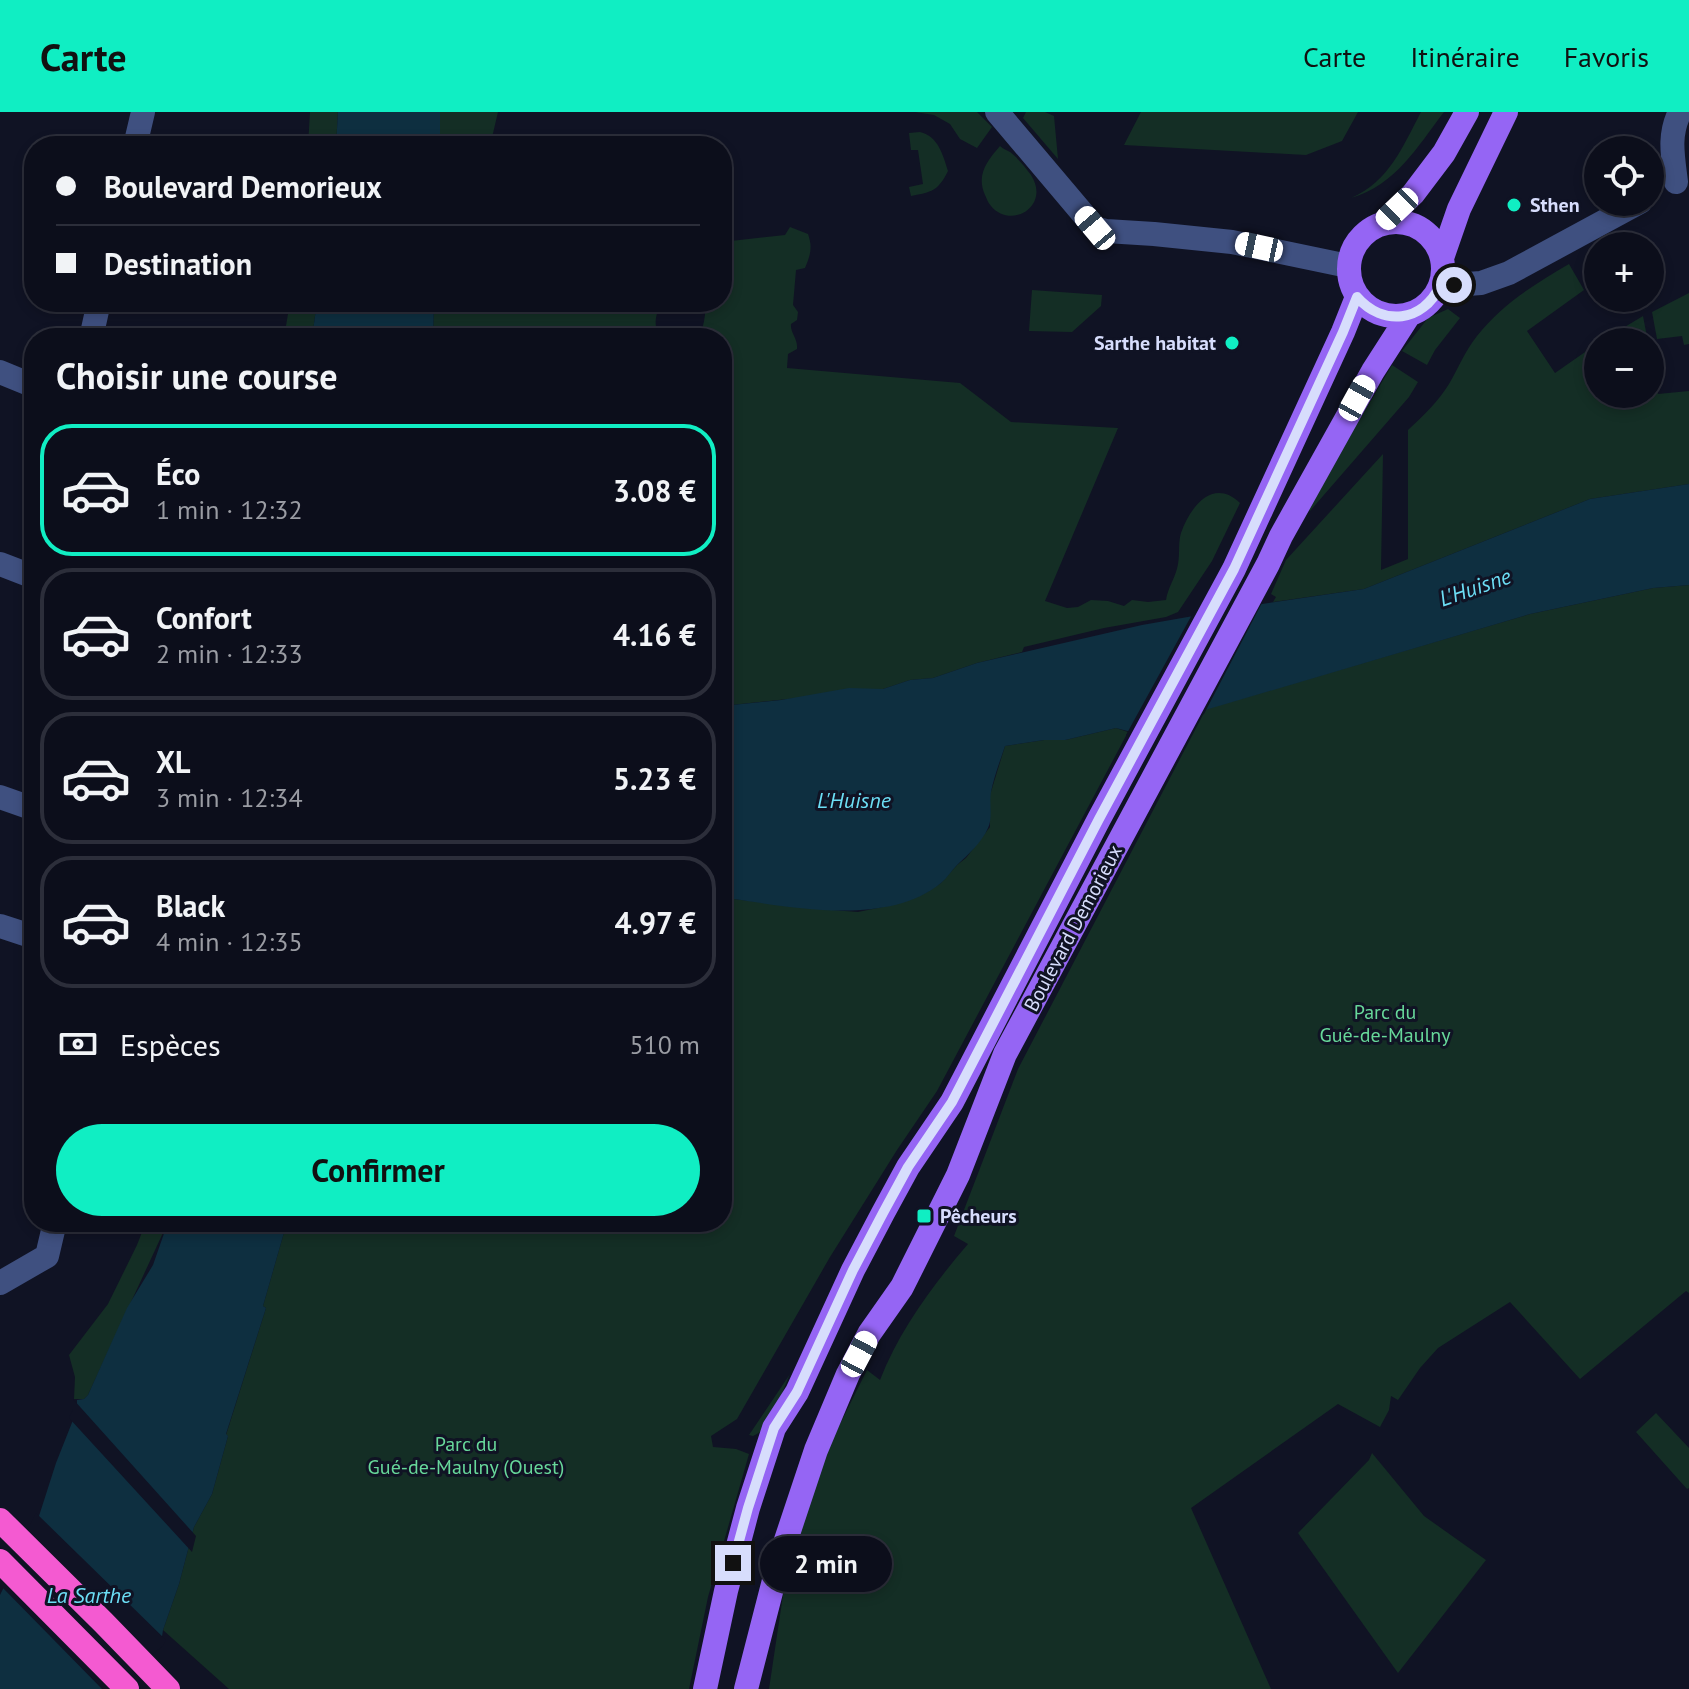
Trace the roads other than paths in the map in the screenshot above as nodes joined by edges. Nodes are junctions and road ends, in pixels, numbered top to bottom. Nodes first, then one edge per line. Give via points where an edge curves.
1 (143, 112) edge
2 (997, 112) edge
3 (1467, 112) edge
4 (1506, 112) edge
5 (1680, 112) edge
6 (137, 136) edge
7 (1683, 180) edge
8 (1664, 189) edge
9 (1614, 216) edge
10 (1382, 224) junction
11 (1442, 258) junction
12 (1348, 266) junction
13 (1440, 286) junction
14 (1357, 297) junction
15 (1409, 315) junction
16 (0, 372) edge
17 (24, 382) edge
18 (0, 564) edge
19 (24, 573) edge
20 (0, 797) edge
21 (24, 805) edge
22 (0, 926) edge
23 (24, 934) edge
24 (53, 1232) edge
25 (0, 1283) edge
26 (797, 1392) junction
27 (0, 1520) edge
28 (0, 1561) edge
29 (779, 1561) junction
30 (127, 1689) edge
31 (168, 1689) edge
32 (705, 1689) edge
33 (720, 1689) edge
34 (746, 1689) edge
35 (759, 1689) edge

1 - 6 street
2 - 12 street via 1095,228 1232,242
3 - 10 main road via 1413,194
4 - 11 main road via 1459,209
5 - 7 street via 1670,142
7 - 8 street
9 - 13 street via 1509,273 1481,283
10 - 11 main road via 1422,229
10 - 12 main road via 1356,243
11 - 13 main road
12 - 14 main road
13 - 15 main road, Boulevard Demorieux via 1431,301
14 - 15 main road via 1377,313
14 - 26 main road, Boulevard Demorieux via 1234,569 952,1102 883,1213
15 - 29 main road, Boulevard Demorieux via 1281,536 1005,1054 958,1175 902,1287 848,1374
16 - 17 street
18 - 19 street
20 - 21 street
22 - 23 street
24 - 25 street via 47,1256
26 - 32 main road via 774,1428 752,1495
26 - 33 main road via 738,1591
27 - 31 highway
28 - 30 highway
29 - 34 main road
29 - 35 main road

